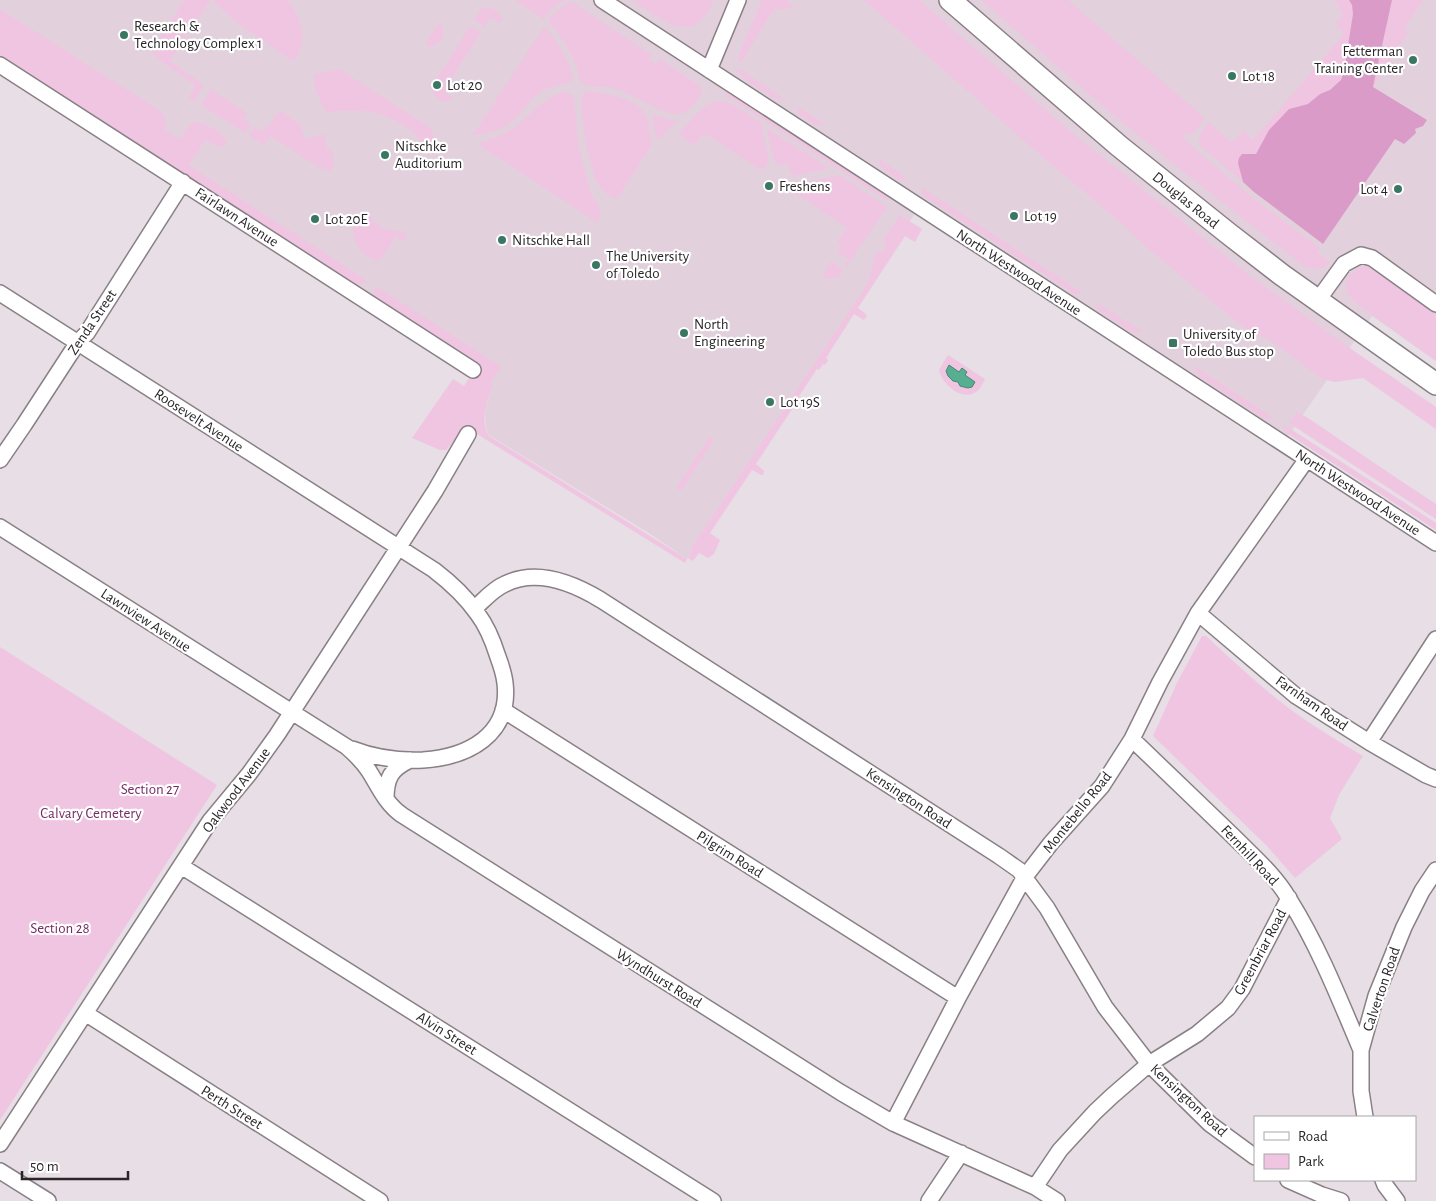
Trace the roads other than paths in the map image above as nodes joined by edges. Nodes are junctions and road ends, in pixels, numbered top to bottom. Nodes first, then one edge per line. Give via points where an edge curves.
1 (602, 0) edge
2 (738, 0) edge
3 (950, 0) edge
4 (0, 65) edge
5 (708, 70) junction
6 (183, 182) junction
7 (0, 293) edge
8 (1318, 300) junction
9 (1436, 304) edge
10 (78, 342) junction
11 (473, 370) dead end
12 (1436, 384) edge
13 (468, 434) dead end
14 (1307, 459) junction
15 (0, 460) edge
16 (0, 527) edge
17 (1436, 543) edge
18 (398, 548) junction
19 (474, 608) junction
20 (1198, 613) junction
21 (1436, 639) edge
22 (503, 710) junction
23 (291, 712) junction
24 (1132, 740) junction
25 (1369, 742) junction
26 (347, 748) junction
27 (410, 760) junction
28 (1436, 779) edge
29 (386, 799) junction
30 (182, 866) junction
31 (1436, 870) edge
32 (1024, 878) junction
33 (1289, 898) junction
34 (958, 998) junction
35 (85, 1013) junction
36 (1361, 1050) junction
37 (1149, 1064) junction
38 (1364, 1116) edge
39 (893, 1123) junction
40 (0, 1144) edge
41 (961, 1153) junction
42 (1254, 1156) edge
43 (0, 1171) edge
44 (1290, 1181) edge
45 (1383, 1181) edge
46 (1035, 1187) junction
47 (48, 1201) edge
48 (380, 1201) edge
49 (713, 1201) edge
50 (929, 1201) edge
51 (1057, 1201) edge
52 (1341, 1201) edge
53 (1397, 1201) edge

1 - 5 street, North Westwood Avenue
2 - 5 street
3 - 8 street, Douglas Road via 1119,146
4 - 6 street, Fairlawn Avenue
5 - 14 street, North Westwood Avenue
6 - 10 street, Zenda Street
6 - 11 street, Fairlawn Avenue
7 - 10 street, Roosevelt Avenue
8 - 9 street via 1344,264 1361,255 1372,258
8 - 12 street, Douglas Road
10 - 15 street, Zenda Street
10 - 18 street, Roosevelt Avenue
13 - 18 street, Oakwood Avenue
14 - 17 street, North Westwood Avenue
14 - 20 street, Montebello Road
16 - 23 street, Lawnview Avenue
18 - 19 street, Roosevelt Avenue via 447,580
18 - 23 street, Oakwood Avenue
19 - 22 street, Roosevelt Avenue via 485,623 502,669 506,695
19 - 32 street, Kensington Road via 497,588 515,580 544,578 580,588 999,856 1019,870
20 - 24 street, Montebello Road
20 - 25 street, Farnham Road via 1296,696
21 - 25 street
22 - 27 street via 497,724 480,744 445,758
22 - 34 street, Pilgrim Road
23 - 26 street, Wyndhurst Road
23 - 30 street, Oakwood Avenue via 249,774 210,821
24 - 32 street, Montebello Road via 1102,786
24 - 33 street, Fernhill Road via 1258,861
25 - 28 street, Farnham Road
26 - 27 street via 376,757
26 - 29 street, Wyndhurst Road via 362,761
27 - 29 street via 393,770 386,784
29 - 39 street, Wyndhurst Road via 408,819
30 - 35 street, Oakwood Avenue
30 - 49 street, Alvin Street
31 - 36 street, Calverton Road via 1404,927 1376,996
32 - 34 street, Montebello Road
32 - 37 street, Kensington Road via 1047,908 1105,1007
33 - 36 street, Fernhill Road via 1323,960
33 - 37 street, Greenbriar Road via 1242,989 1228,1008 1197,1034
34 - 39 street, Montebello Road
35 - 40 street, Oakwood Avenue
35 - 48 street, Perth Street
36 - 38 street, Calverton Road
37 - 42 street, Kensington Road via 1210,1124
37 - 46 street, Greenbriar Road via 1095,1112 1060,1150
39 - 41 street, Wyndhurst Road
41 - 46 street, Wyndhurst Road
41 - 50 street
43 - 47 street
44 - 52 street
45 - 53 street
46 - 51 street, Wyndhurst Road

